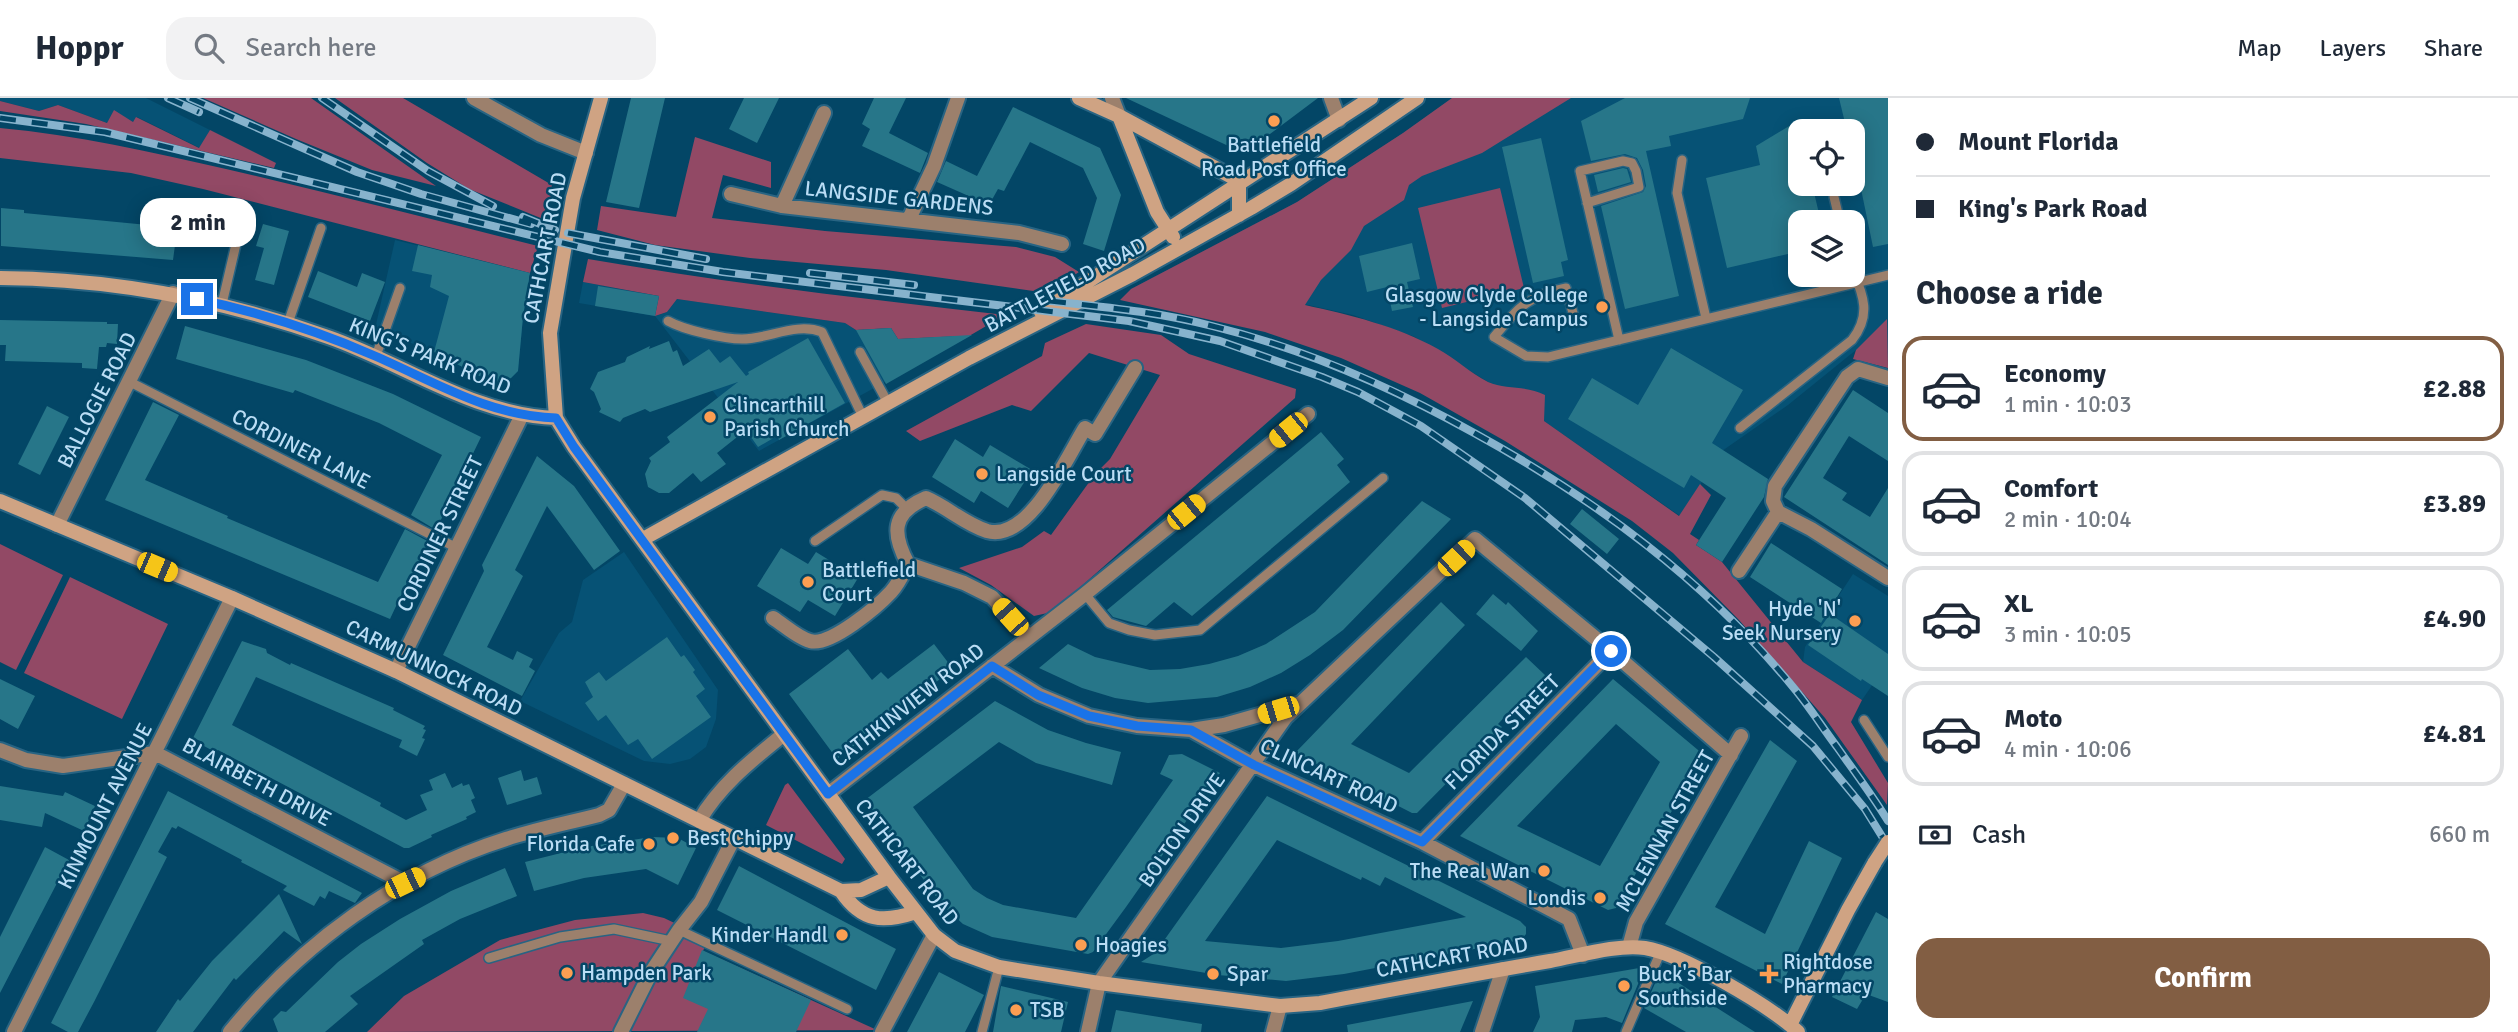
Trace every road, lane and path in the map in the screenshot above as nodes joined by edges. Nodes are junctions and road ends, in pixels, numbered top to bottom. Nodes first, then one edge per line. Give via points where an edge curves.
1 (474, 98) edge
2 (601, 98) edge
3 (958, 98) edge
4 (1079, 98) edge
5 (1112, 98) edge
6 (1331, 98) edge
7 (1371, 98) edge
8 (1417, 98) edge
9 (824, 113) dead end
10 (1119, 116) junction
11 (1339, 120) junction
12 (1354, 141) junction
13 (586, 153) junction
14 (1682, 160) dead end
15 (1239, 184) junction
16 (731, 194) dead end
17 (1834, 197) dead end
18 (1587, 203) junction
19 (782, 206) junction
20 (244, 210) dead end
21 (1837, 210) edge
22 (1239, 215) junction
23 (909, 219) junction
24 (321, 228) dead end
25 (1169, 230) junction
26 (1062, 244) dead end
27 (1180, 247) junction
28 (1888, 275) edge
29 (0, 278) edge
30 (1865, 280) edge
31 (1837, 287) edge
32 (1859, 287) edge
33 (400, 288) dead end
34 (173, 293) junction
35 (222, 304) junction
36 (1573, 313) dead end
37 (1706, 318) junction
38 (668, 321) dead end
39 (288, 323) junction
40 (1619, 340) junction
41 (860, 352) dead end
42 (376, 356) junction
43 (969, 359) junction
44 (1135, 368) dead end
45 (1888, 378) edge
46 (130, 382) junction
47 (888, 403) junction
48 (1308, 414) dead end
49 (522, 415) junction
50 (863, 417) junction
51 (556, 418) junction
52 (1740, 428) dead end
53 (1383, 478) dead end
54 (0, 501) edge
55 (907, 509) junction
56 (1778, 512) junction
57 (57, 525) junction
58 (643, 539) junction
59 (815, 541) dead end
60 (457, 548) junction
61 (908, 564) junction
62 (1739, 571) dead end
63 (1888, 578) edge
64 (1085, 594) junction
65 (232, 598) junction
66 (773, 618) dead end
67 (1028, 637) junction
68 (1611, 651) junction
69 (992, 666) junction
70 (396, 671) junction
71 (1301, 703) junction
72 (1864, 720) dead end
73 (1191, 730) junction
74 (785, 734) junction
75 (1741, 736) dead end
76 (1, 753) edge
77 (155, 753) junction
78 (1731, 755) junction
79 (1888, 757) edge
80 (1254, 765) junction
81 (624, 784) junction
82 (828, 794) junction
83 (699, 821) junction
84 (734, 838) junction
85 (1422, 842) junction
86 (1888, 842) edge
87 (889, 877) junction
88 (405, 883) junction
89 (841, 891) junction
90 (916, 912) junction
91 (934, 935) junction
92 (675, 936) junction
93 (1629, 947) junction
94 (1661, 951) junction
95 (1583, 955) junction
96 (489, 958) dead end
97 (999, 967) junction
98 (1503, 969) junction
99 (1099, 983) junction
100 (1280, 1006) junction
101 (847, 1009) dead end
102 (1791, 1030) edge
103 (14, 1032) edge
104 (230, 1032) edge
105 (621, 1032) edge
106 (882, 1032) edge
107 (982, 1032) edge
108 (1088, 1032) edge
109 (1273, 1032) edge
110 (1482, 1032) edge
111 (1626, 1032) edge

1 - 13 street via 541,135
2 - 13 street, CATHCART ROAD
3 - 23 street
4 - 10 street
5 - 10 street
6 - 11 street
7 - 11 street, BATTLEFIELD ROAD
8 - 12 street, BATTLEFIELD ROAD
9 - 19 street
10 - 15 street
10 - 25 street via 1157,212
11 - 12 street
11 - 15 street, BATTLEFIELD ROAD
12 - 22 street, BATTLEFIELD ROAD
13 - 51 street, CATHCART ROAD via 573,198 550,333
14 - 37 lane via 1678,193
15 - 22 street
15 - 25 street, BATTLEFIELD ROAD
16 - 19 street, LANGSIDE GARDENS
17 - 21 lane
18 - 18 lane via 1580,171 1623,160 1632,163 1639,187
18 - 40 lane
19 - 23 street, LANGSIDE GARDENS
20 - 35 lane
22 - 27 street, BATTLEFIELD ROAD
23 - 26 street, LANGSIDE GARDENS via 1019,233
24 - 39 lane
25 - 27 street, BATTLEFIELD ROAD
25 - 43 street, BATTLEFIELD ROAD
27 - 43 street, BATTLEFIELD ROAD
28 - 30 lane
29 - 34 street, KING'S PARK ROAD
31 - 37 lane
32 - 52 lane via 1865,307 1863,324 1852,340
33 - 42 lane
34 - 35 street, KING'S PARK ROAD
34 - 46 street, BALLOGIE ROAD
35 - 39 street, KING'S PARK ROAD
36 - 40 lane via 1566,288 1541,293 1518,308 1494,337 1526,356 1548,357
37 - 40 lane
38 - 50 lane via 680,328 742,340 811,328 822,332
39 - 42 street, KING'S PARK ROAD
41 - 47 lane
42 - 49 street, KING'S PARK ROAD via 480,404
43 - 47 street, BATTLEFIELD ROAD
44 - 55 street via 1095,434 1085,428 1035,510 1018,525 1002,532 988,531 926,499
45 - 56 street via 1858,369 1847,377 1775,485 1773,501
46 - 57 street, BALLOGIE ROAD
46 - 60 lane, CORDINER LANE
47 - 50 street, BATTLEFIELD ROAD
48 - 64 street, CATHKINVIEW ROAD
49 - 51 street, KING'S PARK ROAD
49 - 60 street, CORDINER STREET
50 - 58 street, BATTLEFIELD ROAD
51 - 58 street, CATHCART ROAD
53 - 64 lane via 1199,630 1155,635 1129,630 1109,623
54 - 57 street, CARMUNNOCK ROAD
55 - 59 lane via 896,498 882,495
55 - 61 street via 897,531
56 - 62 street
56 - 63 street
57 - 65 street, CARMUNNOCK ROAD
58 - 74 street, CATHCART ROAD
60 - 70 street, CORDINER STREET
61 - 66 street via 890,593 852,625 822,641 810,641
61 - 67 street via 992,597
64 - 67 street, CATHKINVIEW ROAD
65 - 70 street, CARMUNNOCK ROAD
65 - 77 street, KINMOUNT AVENUE
67 - 69 street, CATHKINVIEW ROAD
68 - 71 street, BOLTON DRIVE via 1475,539
68 - 78 street
68 - 85 street, FLORIDA STREET
69 - 73 street, CLINCART ROAD via 1038,695 1089,716
69 - 82 street, CATHKINVIEW ROAD
70 - 81 street, CARMUNNOCK ROAD
71 - 73 street, BOLTON DRIVE
71 - 80 street, BOLTON DRIVE via 1285,718
72 - 79 lane
73 - 80 street, CLINCART ROAD
74 - 82 street, CATHCART ROAD
74 - 83 street via 725,785
75 - 78 street, MCLENNAN STREET
76 - 77 street, BLAIRBETH DRIVE via 63,766
77 - 88 street, BLAIRBETH DRIVE
77 - 103 street, KINMOUNT AVENUE
78 - 93 street, MCLENNAN STREET via 1636,922
80 - 85 street, CLINCART ROAD
80 - 99 street, BOLTON DRIVE
81 - 83 street, CARMUNNOCK ROAD
81 - 88 street via 609,810 599,815 505,839
82 - 87 street, CATHCART ROAD
83 - 84 street, CARMUNNOCK ROAD
84 - 89 street, CARMUNNOCK ROAD
84 - 92 street via 701,902
85 - 95 street, CLINCART ROAD via 1569,919
86 - 102 street, bridge via 1848,910
87 - 89 street via 862,890
87 - 90 street, CATHCART ROAD
88 - 104 street via 323,938
89 - 90 street, CARMUNNOCK ROAD via 849,903 869,916 885,920
90 - 91 street, CATHCART ROAD
91 - 97 street, CATHCART ROAD via 955,951
91 - 106 street
92 - 96 lane via 614,929 560,937
92 - 101 lane
92 - 105 street
93 - 94 street, CATHCART ROAD
93 - 95 street, CATHCART ROAD
94 - 102 street, CATHCART ROAD via 1731,987
94 - 111 lane
95 - 98 street, CATHCART ROAD
97 - 99 street, CATHCART ROAD
97 - 107 lane
98 - 100 street, CATHCART ROAD via 1320,1003
98 - 110 street
99 - 100 street, CATHCART ROAD
99 - 108 street
100 - 109 street

